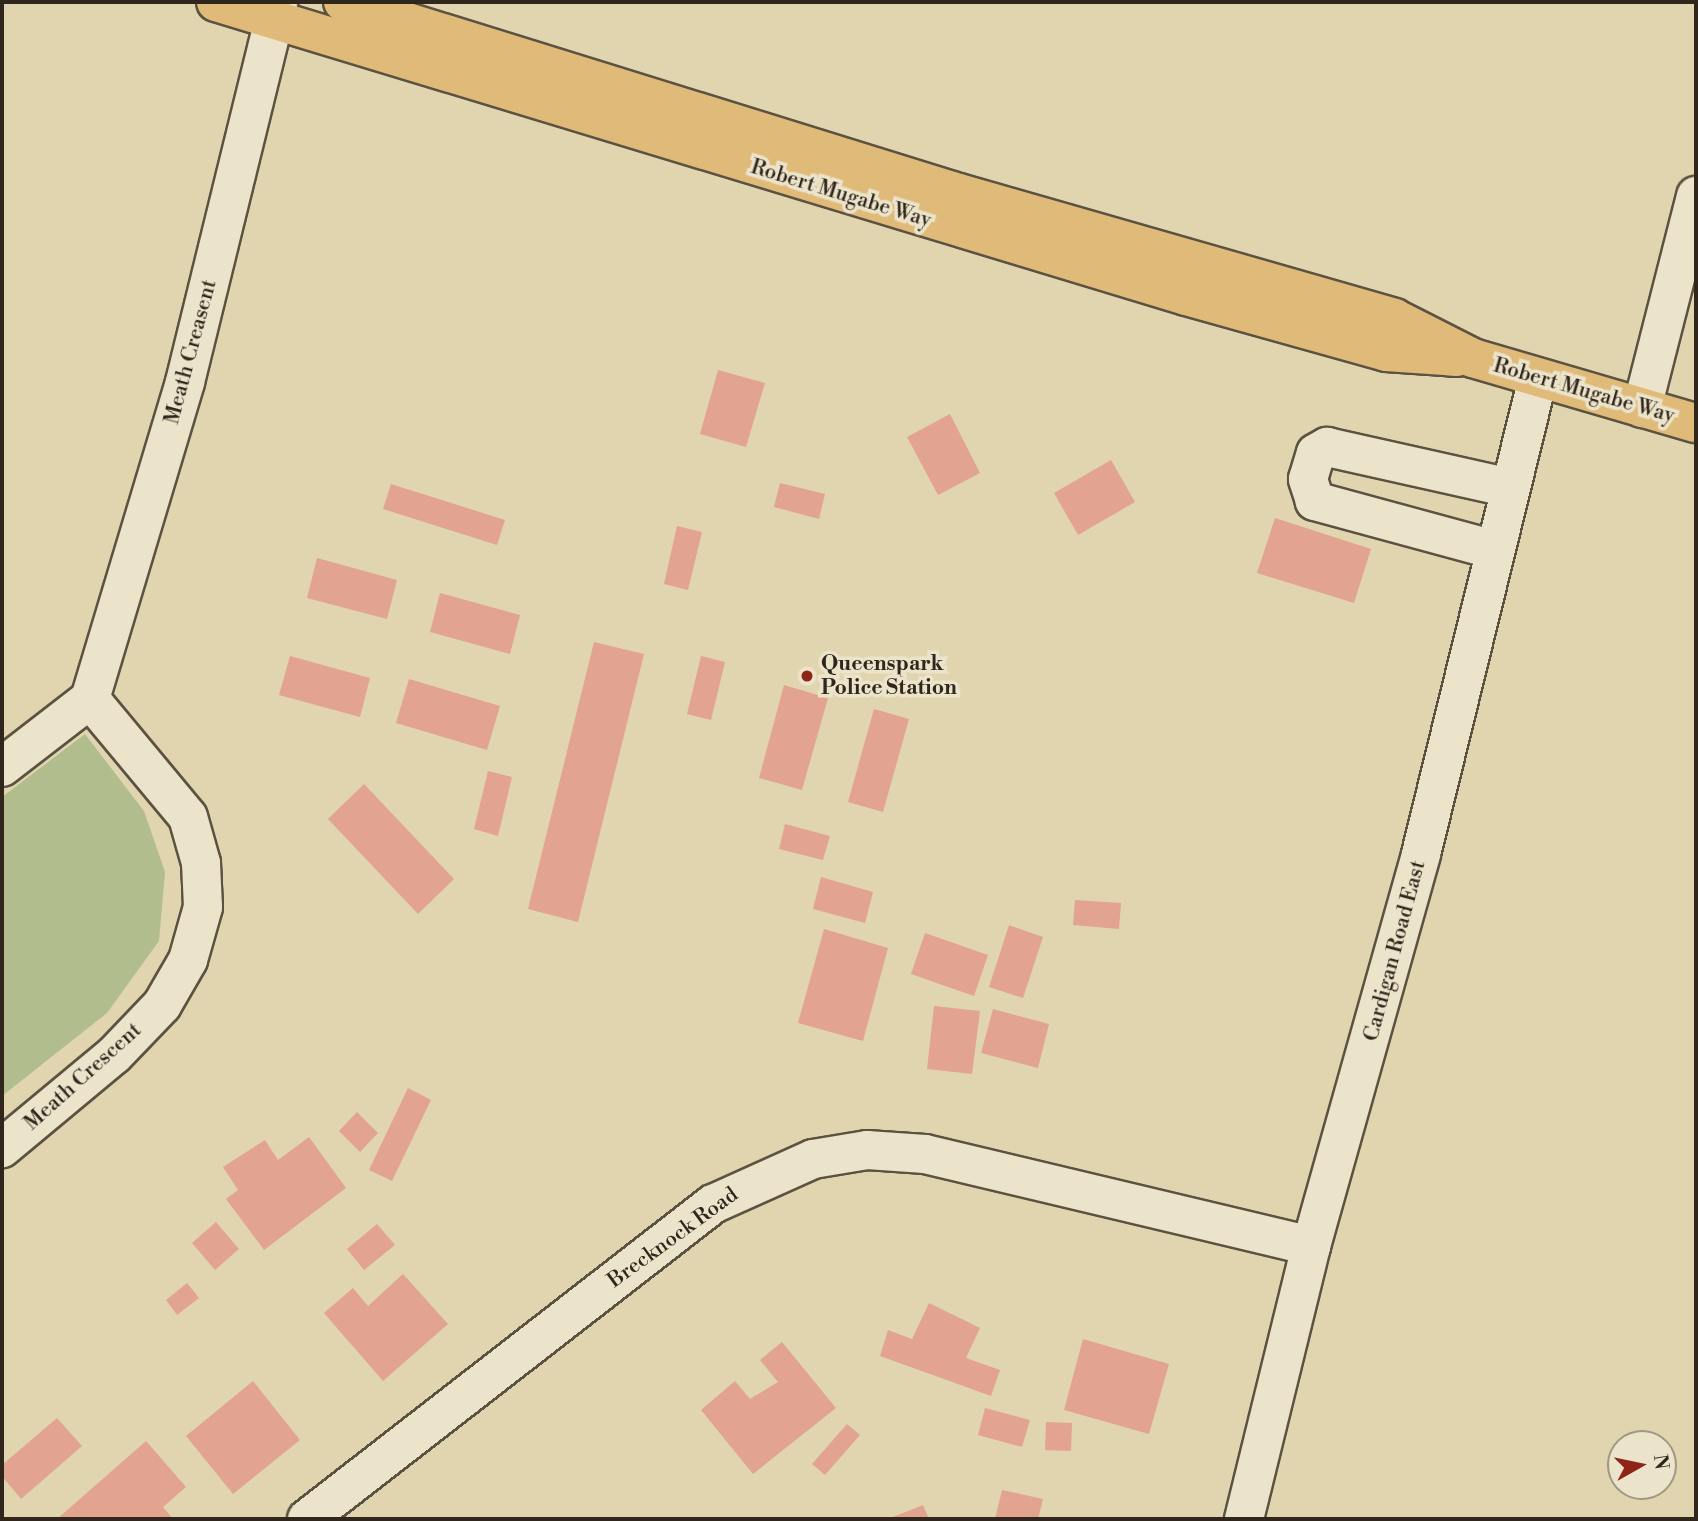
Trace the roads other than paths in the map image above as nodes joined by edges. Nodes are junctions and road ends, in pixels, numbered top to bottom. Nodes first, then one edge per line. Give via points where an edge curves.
1 (216, 2) edge
2 (343, 2) edge
3 (276, 11) edge
4 (1696, 196) edge
5 (1473, 358) junction
6 (1536, 380) junction
7 (1642, 408) junction
8 (1696, 423) edge
9 (1510, 488) junction
10 (1495, 550) junction
11 (90, 699) junction
12 (2, 767) edge
13 (2, 1149) edge
14 (1311, 1246) junction
15 (307, 1519) edge
16 (1244, 1519) edge

1 - 3 main road, Robert Mugabe Way
2 - 5 main road, Robert Mugabe Way via 959,193 1394,317
3 - 5 main road, Robert Mugabe Way via 1186,296 1386,352
3 - 11 street, Meath Creasent via 185,382
4 - 7 street
5 - 6 main road, Robert Mugabe Way
6 - 7 main road, Robert Mugabe Way
6 - 9 street, Cardigan Road East
7 - 8 main road, Robert Mugabe Way
9 - 10 street, Cardigan Road East
9 - 10 street via 1327,447 1316,453 1308,479 1315,501
10 - 14 street, Cardigan Road East via 1421,854
11 - 12 street
11 - 13 street, Meath Crescent via 188,817 201,863 203,907 188,960 162,1005 114,1055
14 - 15 street, Brecknock Road via 925,1154 867,1150 813,1159 713,1204
14 - 16 street, Cardigan Road East

